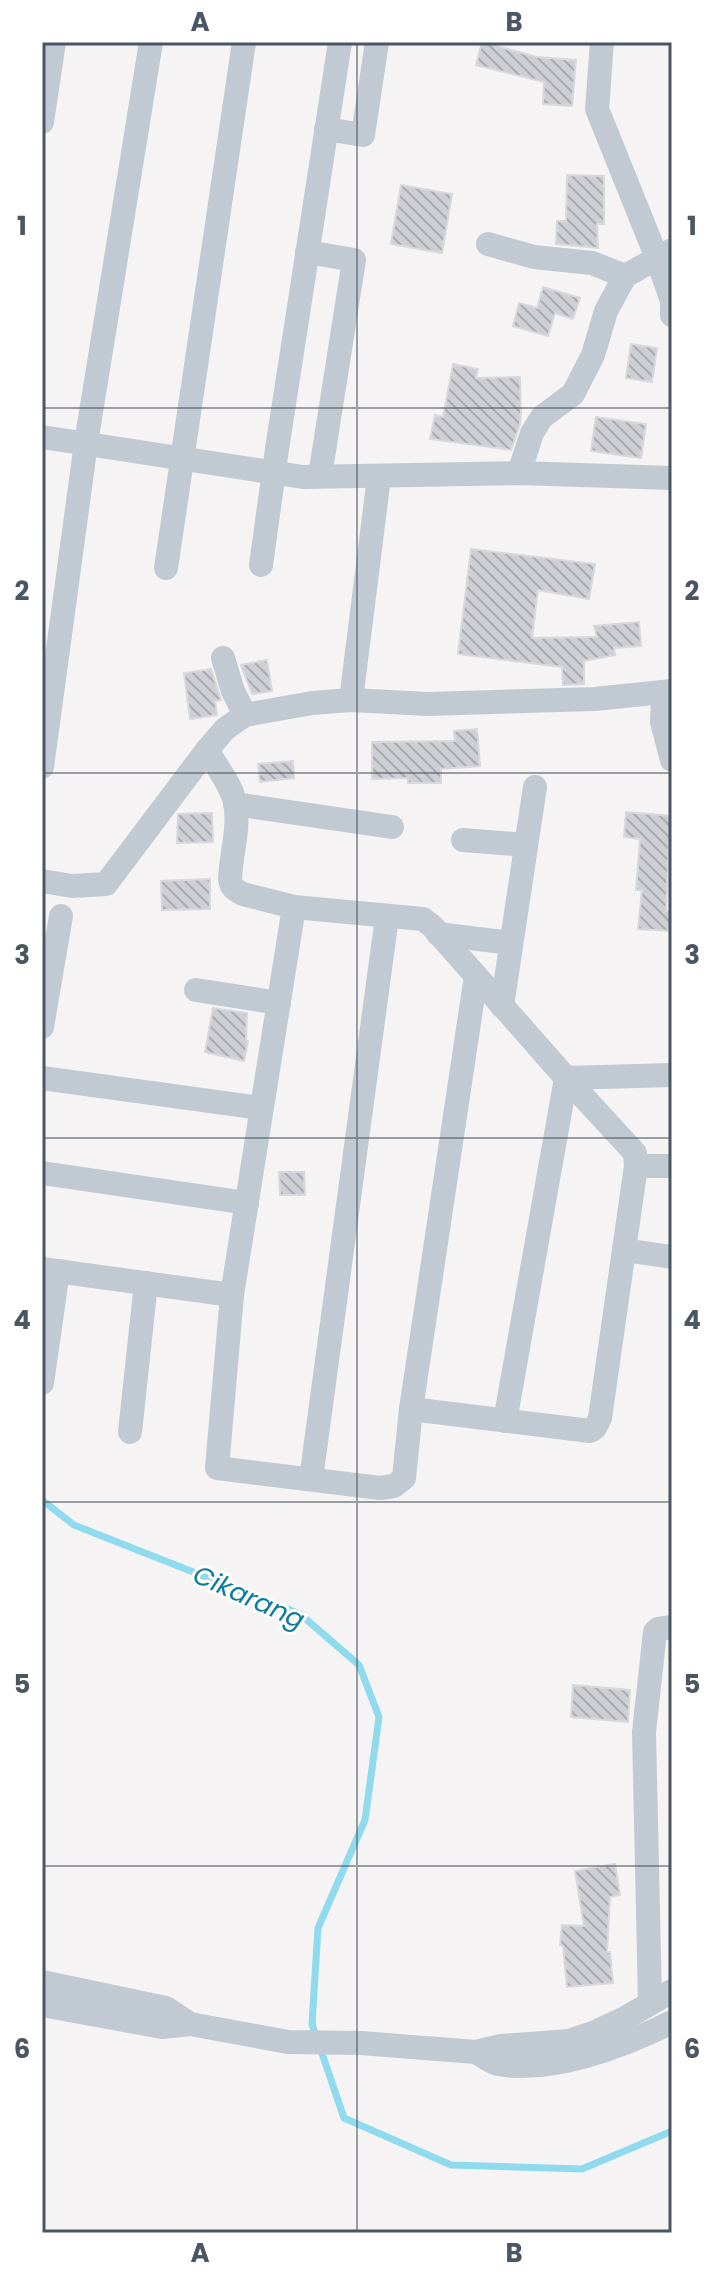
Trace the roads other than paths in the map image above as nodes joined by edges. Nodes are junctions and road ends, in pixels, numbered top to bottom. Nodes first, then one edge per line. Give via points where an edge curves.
1 (54, 42) edge
2 (151, 42) edge
3 (244, 42) edge
4 (340, 42) edge
5 (377, 42) edge
6 (602, 42) edge
7 (42, 122) edge
8 (326, 129) junction
9 (488, 244) dead end
10 (307, 252) junction
11 (664, 254) edge
12 (625, 276) junction
13 (672, 315) edge
14 (42, 437) edge
15 (86, 443) junction
16 (181, 458) junction
17 (274, 472) junction
18 (519, 473) junction
19 (320, 476) junction
20 (379, 477) junction
21 (672, 478) edge
22 (261, 565) dead end
23 (166, 568) dead end
24 (223, 658) dead end
25 (668, 691) edge
26 (351, 700) junction
27 (245, 715) junction
28 (207, 750) junction
29 (672, 760) edge
30 (42, 767) edge
31 (535, 787) dead end
32 (235, 804) junction
33 (392, 827) dead end
34 (463, 840) dead end
35 (526, 845) junction
36 (42, 881) edge
37 (294, 907) junction
38 (61, 916) dead end
39 (387, 917) junction
40 (438, 934) junction
41 (511, 943) junction
42 (476, 976) junction
43 (45, 989) edge
44 (196, 990) dead end
45 (279, 1003) junction
46 (502, 1006) junction
47 (42, 1027) edge
48 (672, 1075) edge
49 (42, 1078) edge
50 (566, 1078) junction
51 (261, 1108) junction
52 (636, 1166) junction
53 (672, 1166) edge
54 (42, 1173) edge
55 (247, 1203) junction
56 (624, 1250) junction
57 (672, 1257) edge
58 (50, 1270) edge
59 (146, 1283) junction
60 (232, 1295) junction
61 (42, 1383) edge
62 (411, 1409) junction
63 (505, 1421) junction
64 (130, 1432) dead end
65 (311, 1479) junction
66 (672, 1627) edge
67 (42, 1982) edge
68 (661, 1996) edge
69 (42, 2005) edge
70 (672, 2022) edge
71 (190, 2024) junction
72 (476, 2052) junction

1 - 7 street
2 - 15 street
3 - 16 street
4 - 8 street
5 - 8 street via 363,135
6 - 11 street via 597,109
8 - 10 street
9 - 12 street via 548,260 592,263
10 - 17 street
10 - 19 street via 354,260
11 - 12 street
11 - 13 street
12 - 18 street via 573,394 542,417
14 - 15 street
15 - 16 street
15 - 30 street
16 - 17 street
16 - 23 street
17 - 19 street
17 - 22 street
18 - 20 street
18 - 21 street
19 - 20 street
20 - 26 street
24 - 27 street
25 - 26 street via 595,699 428,704
25 - 29 street via 662,722
26 - 27 street
27 - 28 street
28 - 32 street
28 - 36 street via 106,884
31 - 35 street
32 - 33 street
32 - 37 street via 231,886
34 - 35 street
35 - 41 street
37 - 39 street
37 - 45 street
38 - 43 street
39 - 40 street via 423,919
39 - 65 street
40 - 41 street
40 - 42 street
41 - 46 street
42 - 46 street
42 - 62 street
43 - 47 street
44 - 45 street
45 - 51 street
46 - 50 street
48 - 50 street
49 - 51 street
50 - 52 street via 635,1153
50 - 63 street
51 - 55 street
52 - 53 street
52 - 56 street
54 - 55 street
55 - 60 street
56 - 57 street
56 - 63 street via 595,1428
58 - 59 street
58 - 61 street
59 - 60 street
59 - 64 street
60 - 65 street via 217,1468
62 - 63 street
62 - 65 street via 404,1478 394,1486
66 - 68 street via 655,1632 644,1732
67 - 71 street via 166,2008
68 - 72 street via 569,2041
69 - 71 street via 162,2027
70 - 72 street via 587,2057 526,2066 495,2063
71 - 72 street via 288,2042

